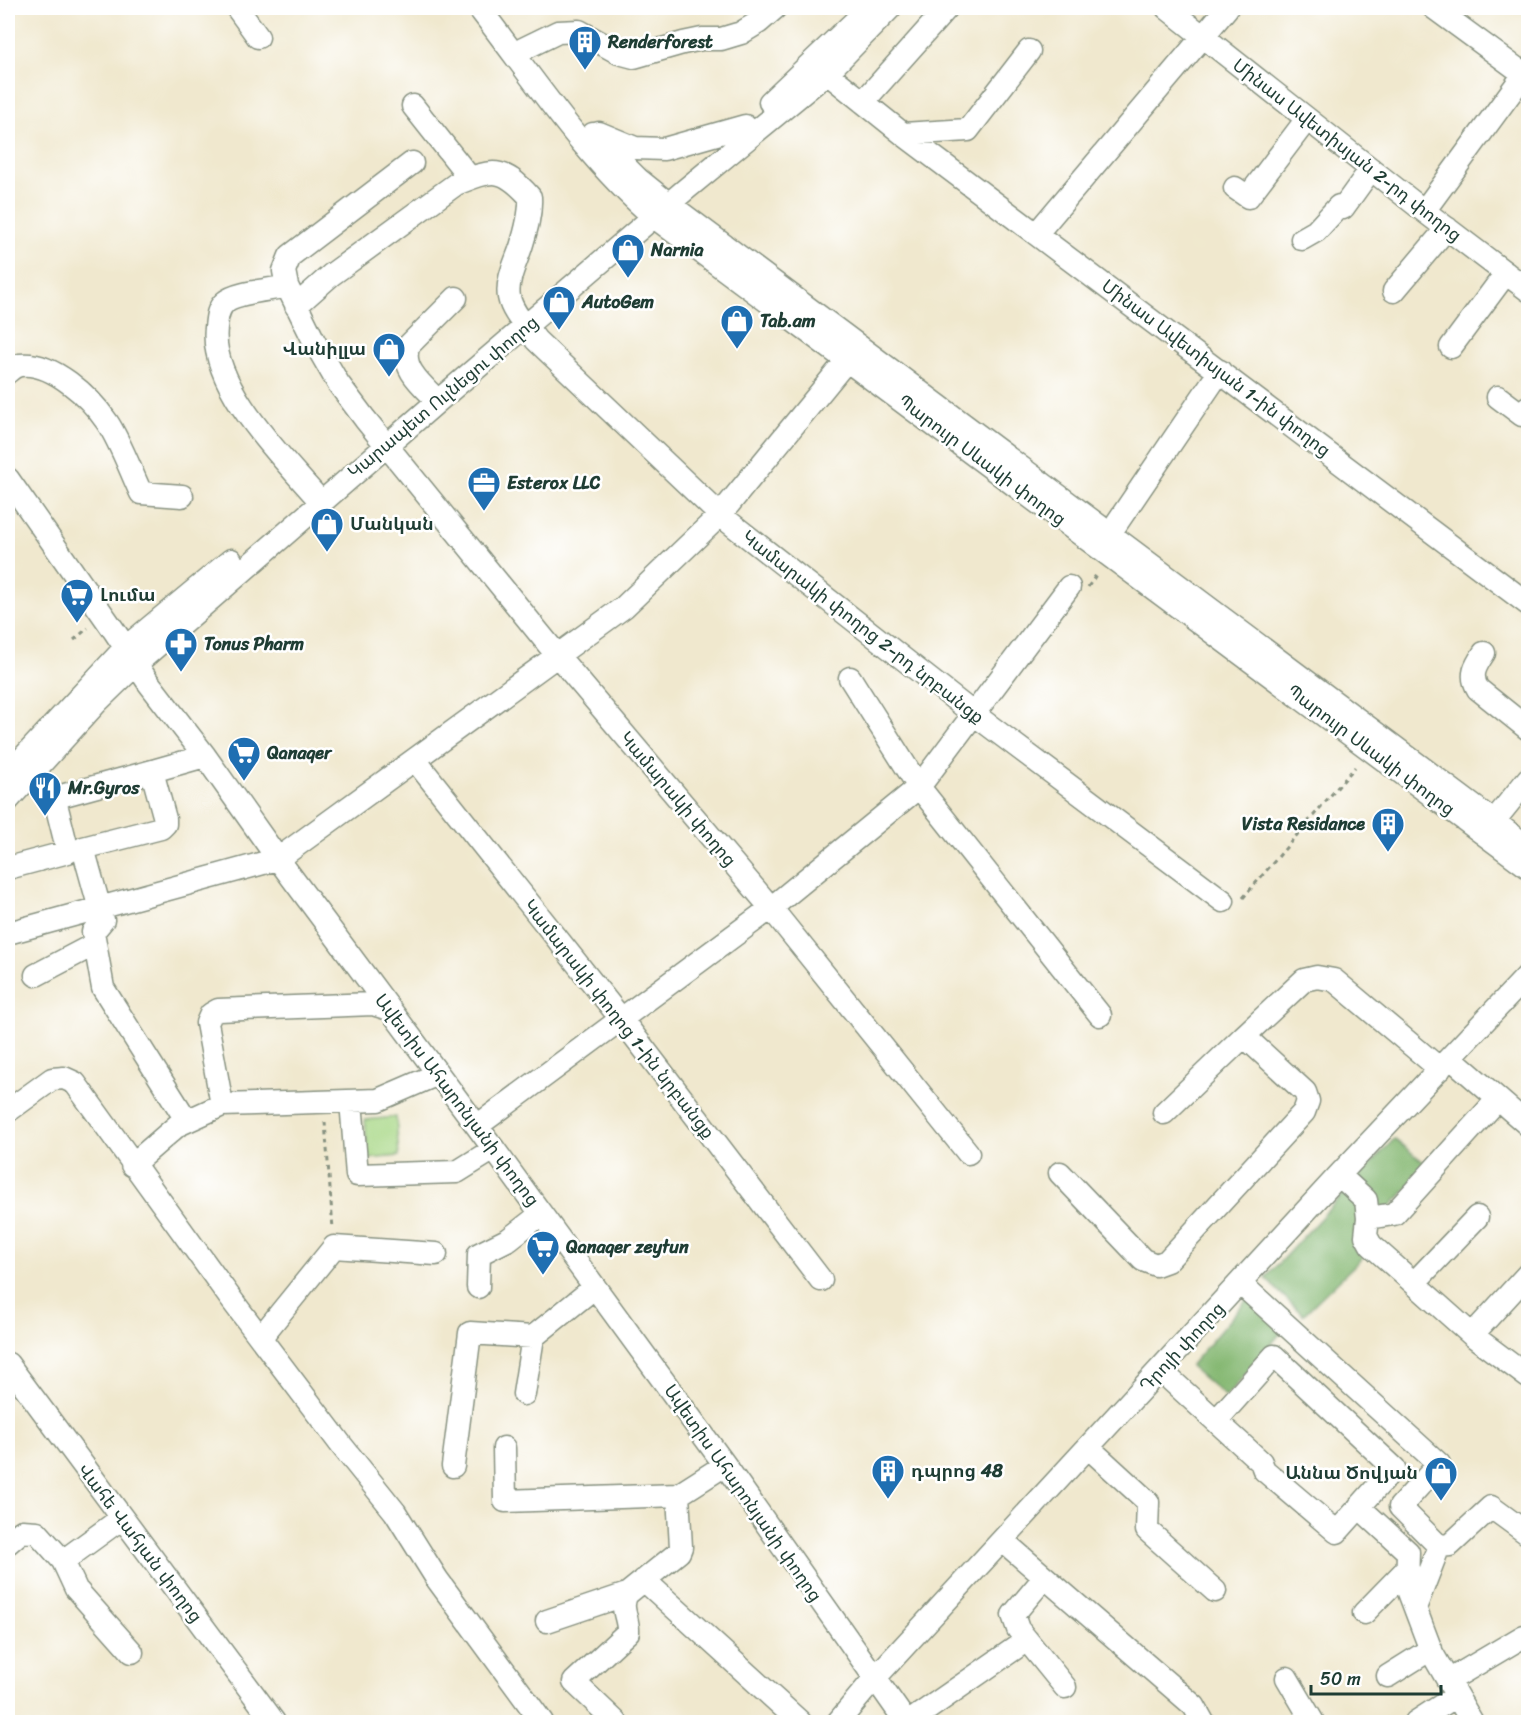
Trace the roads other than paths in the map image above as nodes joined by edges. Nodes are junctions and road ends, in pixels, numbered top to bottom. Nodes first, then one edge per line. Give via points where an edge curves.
1 (237, 8) edge
2 (479, 8) edge
3 (492, 8) edge
4 (775, 8) edge
5 (869, 8) edge
6 (890, 8) edge
7 (947, 8) edge
8 (1167, 8) edge
9 (1227, 8) edge
10 (1434, 8) edge
11 (258, 37) dead end
12 (1203, 37) junction
13 (524, 49) junction
14 (1029, 51) dead end
15 (827, 73) junction
16 (1527, 73) edge
17 (863, 102) junction
18 (413, 106) dead end
19 (1307, 119) junction
20 (583, 124) junction
21 (745, 126) junction
22 (903, 134) junction
23 (412, 163) dead end
24 (1371, 169) junction
25 (470, 178) junction
26 (1235, 188) dead end
27 (656, 206) junction
28 (1424, 211) junction
29 (1447, 228) junction
30 (1037, 233) junction
31 (1302, 238) dead end
32 (1506, 273) junction
33 (1528, 290) edge
34 (1394, 291) dead end
35 (292, 296) junction
36 (456, 298) dead end
37 (522, 321) junction
38 (1451, 347) dead end
39 (853, 353) junction
40 (1220, 371) junction
41 (8, 372) edge
42 (433, 396) junction
43 (1498, 397) dead end
44 (1528, 407) edge
45 (382, 441) junction
46 (8, 479) edge
47 (182, 496) dead end
48 (316, 497) junction
49 (720, 515) junction
50 (1105, 541) junction
51 (1069, 587) dead end
52 (1528, 604) edge
53 (1484, 653) dead end
54 (557, 655) junction
55 (130, 656) junction
56 (850, 678) dead end
57 (975, 715) junction
58 (1528, 729) edge
59 (205, 756) junction
60 (415, 760) junction
61 (156, 770) junction
62 (8, 774) edge
63 (1528, 779) edge
64 (919, 787) junction
65 (8, 800) edge
66 (1494, 821) junction
67 (1528, 847) edge
68 (75, 850) junction
69 (278, 859) junction
70 (1528, 867) edge
71 (8, 868) edge
72 (1223, 902) road end
73 (100, 907) junction
74 (771, 908) junction
75 (8, 933) edge
76 (95, 944) junction
77 (36, 975) dead end
78 (1524, 988) edge
79 (389, 1009) junction
80 (1100, 1015) dead end
81 (622, 1020) junction
82 (1244, 1035) junction
83 (1445, 1064) junction
84 (438, 1074) junction
85 (1498, 1099) junction
86 (351, 1101) junction
87 (222, 1105) junction
88 (8, 1111) edge
89 (1164, 1113) dead end
90 (187, 1121) junction
91 (1528, 1125) edge
92 (477, 1126) junction
93 (494, 1149) junction
94 (968, 1153) dead end
95 (132, 1165) junction
96 (1060, 1173) dead end
97 (1340, 1175) junction
98 (541, 1214) junction
99 (1477, 1217) dead end
100 (1368, 1218) junction
101 (436, 1254) dead end
102 (1528, 1274) edge
103 (821, 1280) dead end
104 (1240, 1283) junction
105 (1414, 1283) junction
106 (478, 1287) dead end
107 (595, 1287) junction
108 (1472, 1335) junction
109 (261, 1337) junction
110 (533, 1338) junction
111 (8, 1364) edge
112 (1160, 1370) junction
113 (1528, 1377) edge
114 (524, 1394) dead end
115 (1216, 1421) junction
116 (504, 1448) dead end
117 (1089, 1448) junction
118 (453, 1466) dead end
119 (725, 1466) junction
120 (678, 1495) junction
121 (1359, 1507) junction
122 (122, 1518) junction
123 (1003, 1542) junction
124 (1526, 1542) edge
125 (8, 1543) edge
126 (1439, 1546) junction
127 (63, 1561) junction
128 (1408, 1568) junction
129 (1044, 1578) junction
130 (635, 1587) junction
131 (1215, 1592) dead end
132 (1415, 1608) junction
133 (1364, 1613) dead end
134 (547, 1621) dead end
135 (1524, 1636) dead end
136 (1027, 1640) junction
137 (1431, 1649) junction
138 (132, 1652) dead end
139 (1388, 1676) dead end
140 (1287, 1678) dead end
141 (874, 1679) junction
142 (1065, 1687) dead end
143 (1452, 1688) junction
144 (274, 1722) edge
145 (542, 1722) edge
146 (616, 1722) edge
147 (800, 1722) edge
148 (838, 1722) edge
149 (907, 1722) edge
150 (1203, 1722) edge
151 (1313, 1722) edge
152 (1416, 1722) edge
153 (1472, 1722) edge

1 - 11 street
2 - 27 street, Պարույր Սևակի փողոց via 610,176
3 - 13 street, Պարույր Սևակի փողոց
4 - 13 street via 741,33 682,43 634,57 579,31 558,32
5 - 21 street, Կարապետ Ուլնեցու փողոց
6 - 15 street, Կարապետ Ուլնեցու փողոց
7 - 17 street
8 - 12 street, Մինաս Ավետիսյան 2-րդ փողոց
9 - 12 street
10 - 16 street
12 - 19 street, Մինաս Ավետիսյան 2-րդ փողոց
12 - 30 street
13 - 20 street, Պարույր Սևակի փողոց
14 - 22 street via 968,130
15 - 17 street, Մինաս Ավետիսյան 1-ին փողոց
15 - 27 street, Կարապետ Ուլնեցու փողոց
16 - 28 street
17 - 22 street, Մինաս Ավետիսյան 1-ին փողոց
18 - 25 street
19 - 24 street, Մինաս Ավետիսյան 2-րդ փողոց
19 - 26 street via 1248,197
20 - 21 street via 635,148 664,149
20 - 27 street, Պարույր Սևակի փողոց via 638,179
21 - 27 street, Կարապետ Ուլնեցու փողոց
22 - 30 street, Մինաս Ավետիսյան 1-ին փողոց
23 - 35 street via 290,256 284,271
24 - 28 street, Մինաս Ավետիսյան 2-րդ փողոց
24 - 31 street via 1343,208 1339,206 1316,231
25 - 35 street via 456,184 331,275
25 - 37 street via 505,174 530,197 531,209 510,281 509,297
27 - 37 street, Կարապետ Ուլնեցու փողոց
27 - 39 street, Պարույր Սևակի փողոց
28 - 29 street, Մինաս Ավետիսյան 2-րդ փողոց
29 - 32 street, Մինաս Ավետիսյան 2-րդ փողոց
29 - 34 street
30 - 40 street, Մինաս Ավետիսյան 1-ին փողոց
32 - 33 street, Մինաս Ավետիսյան 2-րդ փողոց
32 - 38 street
35 - 45 street, Կամարակի փողոց via 338,383
35 - 48 street via 240,296 225,302 217,313 214,337 218,359 257,428
36 - 42 street via 406,351 408,366
37 - 42 street, Կարապետ Ուլնեցու փողոց
37 - 49 street, Կամարակի փողոց 2-րդ նրբանցք via 536,340
39 - 49 street
39 - 50 street, Պարույր Սևակի փողոց
40 - 50 street
40 - 52 street, Մինաս Ավետիսյան 1-ին փողոց
41 - 47 street via 18,365 41,367 65,378 107,422 141,493
42 - 45 street, Կարապետ Ուլնեցու փողոց
43 - 44 street via 1522,415
45 - 48 street, Կարապետ Ուլնեցու փողոց
45 - 54 street, Կամարակի փողոց
46 - 55 street, Ավետիս Ահարոնյանի փողոց
48 - 55 street, Կարապետ Ուլնեցու փողոց
49 - 54 street via 624,607
49 - 57 street, Կամարակի փողոց 2-րդ նրբանցք
50 - 66 street, Պարույր Սևակի փողոց
50 - 70 street, Պարույր Սևակի փողոց
51 - 57 street
53 - 58 street via 1475,666 1474,683
54 - 60 street
54 - 74 street, Կամարակի փողոց
55 - 59 street, Ավետիս Ահարոնյանի փողոց
55 - 62 street, Կարապետ Ուլնեցու փողոց
55 - 65 street, Կարապետ Ուլնեցու փողոց via 97,702
56 - 64 street
57 - 64 street
57 - 72 street, Կամարակի փողոց 2-րդ նրբանցք
59 - 61 street
59 - 69 street, Ավետիս Ահարոնյանի փողոց
60 - 69 street
60 - 81 street, Կամարակի փողոց 1-ին նրբանցք
61 - 68 street via 153,781 165,819 161,828
61 - 68 street via 57,797 56,804
63 - 66 street
64 - 74 street
64 - 80 street
66 - 67 street, Պարույր Սևակի փողոց
68 - 71 street
68 - 73 street
69 - 73 street
69 - 79 street, Ավետիս Ահարոնյանի փողոց
73 - 75 street
73 - 76 street via 103,920 93,932
74 - 81 street
74 - 94 street, Կամարակի փողոց
76 - 77 street
76 - 90 street via 103,988
78 - 83 street, Դրոյի փողոց
79 - 84 street, Ավետիս Ահարոնյանի փողոց
79 - 87 street via 373,1004 218,1010 211,1014 207,1023
81 - 92 street
81 - 103 street, Կամարակի փողոց 1-ին նրբանցք
82 - 83 street via 1304,980 1317,977 1334,980
82 - 89 street
82 - 96 street via 1305,1092 1308,1101 1304,1112 1167,1261 1156,1265 1143,1260
83 - 85 street
83 - 97 street, Դրոյի փողոց
84 - 86 street via 378,1100
84 - 92 street, Ավետիս Ահարոնյանի փողոց
85 - 91 street
85 - 100 street via 1394,1214
86 - 87 street
86 - 93 street via 357,1174 457,1173
87 - 90 street
88 - 95 street via 52,1079 64,1078 75,1083
90 - 95 street
92 - 93 street, Ավետիս Ահարոնյանի փողոց
93 - 98 street, Ավետիս Ահարոնյանի փողոց
95 - 109 street
97 - 100 street via 1366,1200
97 - 104 street, Դրոյի փողոց
98 - 106 street via 509,1239 479,1254
98 - 107 street, Ավետիս Ահարոնյանի փողոց
99 - 105 street
100 - 105 street via 1366,1236 1371,1245
101 - 109 street via 334,1247
102 - 108 street
104 - 112 street, Դրոյի փողոց
104 - 126 street via 1439,1464 1400,1507
105 - 108 street
107 - 110 street
107 - 119 street, Ավետիս Ահարոնյանի փողոց
108 - 113 street
109 - 145 street via 395,1512 437,1579
110 - 114 street
110 - 118 street via 470,1333
111 - 122 street, Վահե Վահյան փողոց
112 - 115 street
112 - 117 street, Դրոյի փողոց
115 - 121 street via 1261,1462 1264,1470 1337,1532
115 - 121 street via 1274,1356 1394,1468
116 - 120 street via 505,1501
117 - 123 street, Դրոյի փողոց
117 - 131 street via 1148,1502 1147,1530
119 - 120 street
119 - 141 street, Ավետիս Ահարոնյանի փողոց
120 - 130 street via 679,1552
121 - 128 street via 1408,1552
122 - 127 street
122 - 144 street, Վահե Վահյան փողոց
123 - 129 street
123 - 141 street, Դրոյի փողոց
124 - 126 street via 1491,1507 1450,1545
125 - 127 street via 22,1531 37,1532
126 - 132 street
127 - 138 street via 76,1589
128 - 132 street via 1407,1587
128 - 133 street
129 - 136 street via 1013,1616
129 - 150 street via 1194,1707
130 - 134 street
130 - 146 street via 623,1600 628,1632 574,1682
130 - 147 street
132 - 137 street
135 - 143 street
136 - 142 street
136 - 149 street
137 - 139 street
137 - 143 street
140 - 151 street
141 - 148 street, Դրոյի փողոց
141 - 149 street, Ավետիս Ահարոնյանի փողոց
143 - 152 street
143 - 153 street

